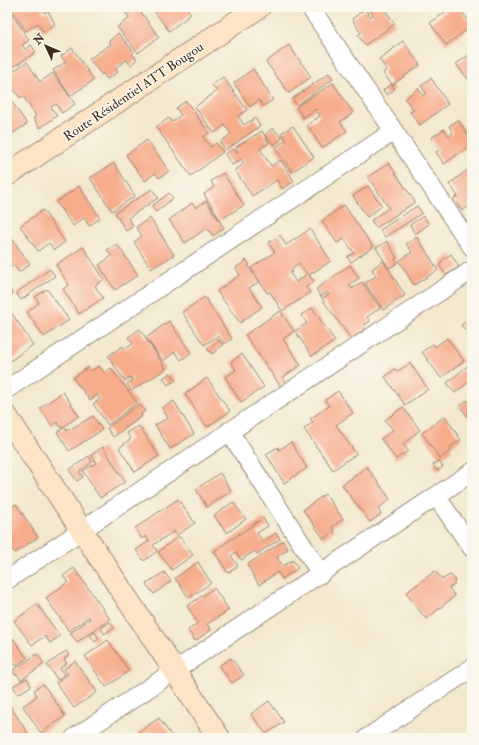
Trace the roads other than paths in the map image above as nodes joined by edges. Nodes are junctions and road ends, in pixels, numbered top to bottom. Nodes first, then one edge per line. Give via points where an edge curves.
1 (259, 7) edge
2 (310, 7) edge
3 (394, 131) junction
4 (7, 175) edge
5 (472, 247) edge
6 (472, 270) edge
7 (7, 389) edge
8 (7, 417) edge
9 (229, 431) junction
10 (472, 472) edge
11 (436, 496) junction
12 (82, 530) junction
13 (472, 548) edge
14 (321, 574) junction
15 (7, 580) edge
16 (472, 668) edge
17 (175, 671) junction
18 (74, 738) edge
19 (219, 738) edge
20 (367, 738) edge

1 - 4 street, Route Résidentiel ATT Bougou
2 - 3 street
3 - 5 street
3 - 7 street
6 - 9 street
8 - 12 street
9 - 12 street
9 - 14 street
10 - 11 street
11 - 13 street
11 - 14 street
12 - 15 street
12 - 17 street
14 - 17 street
16 - 20 street
17 - 18 street
17 - 19 street

